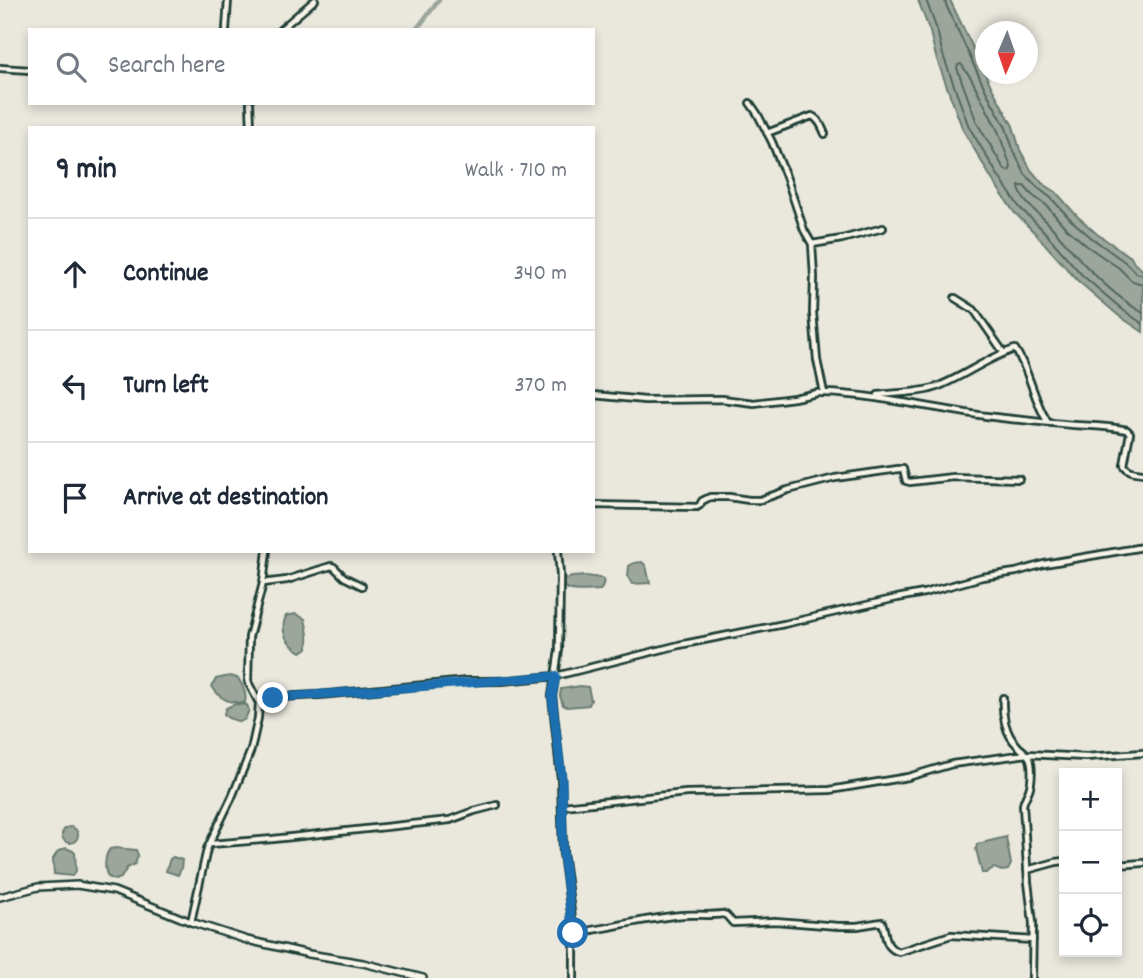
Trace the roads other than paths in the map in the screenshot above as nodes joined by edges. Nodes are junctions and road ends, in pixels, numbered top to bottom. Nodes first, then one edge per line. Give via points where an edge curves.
1 (228, 0) edge
2 (315, 0) edge
3 (226, 28) edge
4 (282, 28) edge
5 (0, 68) edge
6 (28, 70) edge
7 (750, 103) dead end
8 (250, 105) edge
9 (251, 126) edge
10 (768, 133) junction
11 (825, 134) dead end
12 (883, 228) dead end
13 (812, 244) junction
14 (955, 298) dead end
15 (1004, 353) junction
16 (824, 393) junction
17 (595, 395) edge
18 (868, 396) junction
19 (1048, 422) junction
20 (1143, 473) edge
21 (1019, 479) dead end
22 (595, 505) edge
23 (1143, 547) edge
24 (267, 553) edge
25 (558, 553) edge
26 (264, 583) junction
27 (362, 586) dead end
28 (556, 676) junction
29 (257, 698) junction
30 (1003, 698) dead end
31 (1143, 753) edge
32 (1027, 754) junction
33 (497, 806) dead end
34 (563, 806) junction
35 (211, 844) junction
36 (1059, 862) edge
37 (1143, 863) edge
38 (1122, 865) edge
39 (1027, 870) junction
40 (0, 897) edge
41 (191, 922) junction
42 (573, 933) junction
43 (1033, 940) junction
44 (423, 978) edge
45 (574, 978) edge
46 (1032, 978) edge

1 - 3 street
2 - 4 street
5 - 6 street
7 - 10 street
8 - 9 street
10 - 11 street via 812,117
10 - 13 street
12 - 13 street
13 - 16 street via 816,348
14 - 15 street via 974,310
15 - 18 street via 932,389
15 - 19 street via 1015,349
16 - 17 street via 754,403
16 - 18 street
18 - 19 street
19 - 20 street via 1127,430 1124,465
21 - 22 street via 953,477 910,482 903,469 898,469 835,478 760,500 710,497 697,507
23 - 28 street via 982,577
24 - 26 street
25 - 28 street
26 - 27 street via 331,566
26 - 29 street via 249,637 248,681
28 - 29 street
28 - 34 street via 552,696
29 - 35 street via 251,750
30 - 32 street via 1009,734
31 - 32 street via 1086,758
32 - 34 street via 952,764 831,790 686,793
32 - 39 street via 1031,765 1030,789 1023,805
33 - 35 street via 450,820
34 - 42 street via 563,853
35 - 41 street
36 - 39 street
37 - 38 street
39 - 43 street
40 - 41 street via 37,887 77,885 114,891
41 - 44 street via 247,940
42 - 43 street via 674,916 722,914 733,923 847,926 881,922 885,941 899,952 951,935
42 - 45 street
43 - 46 street

